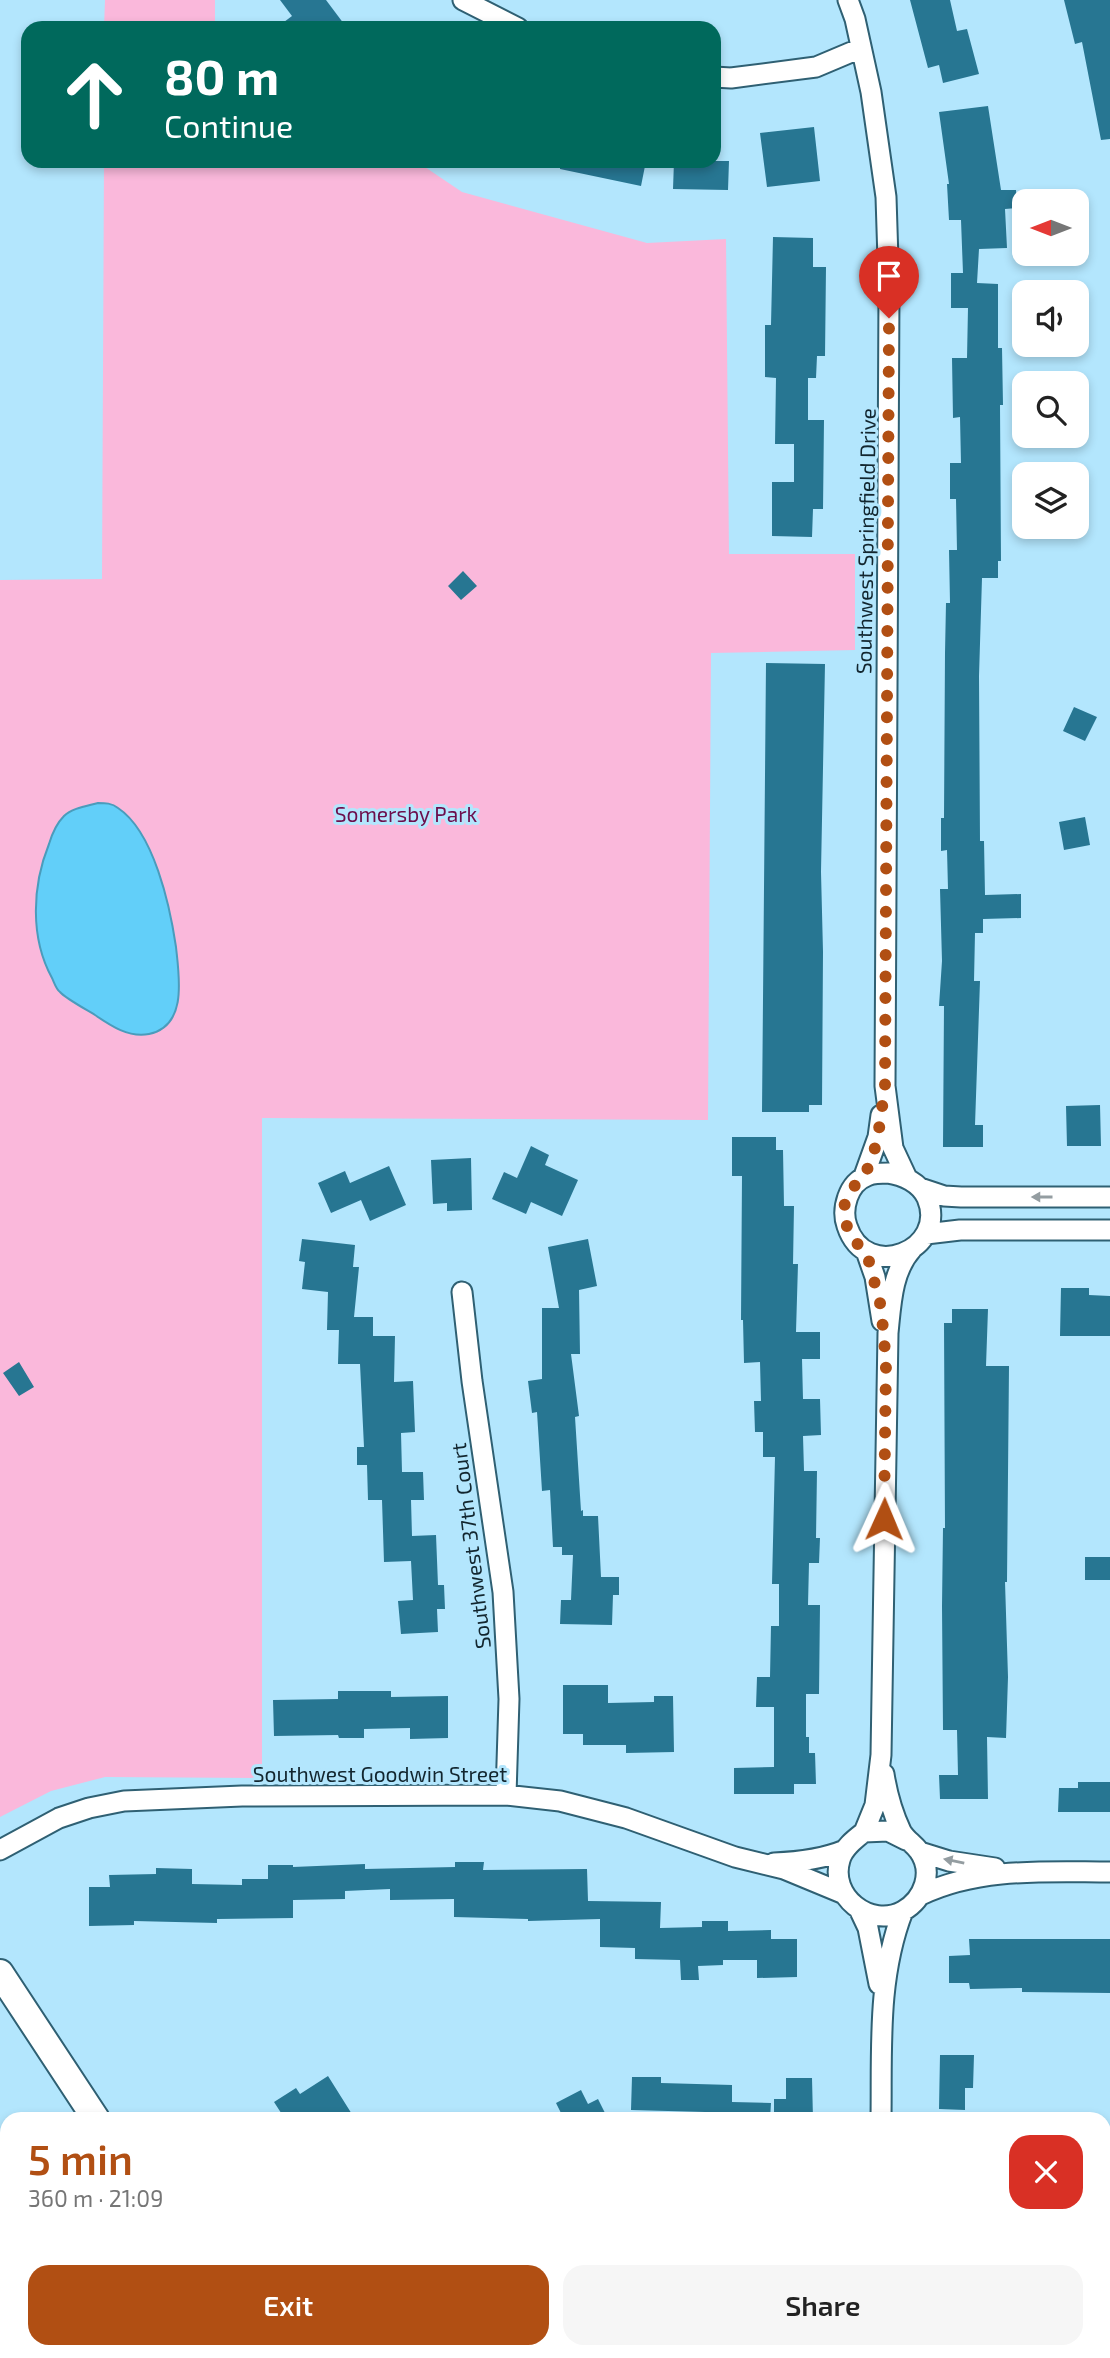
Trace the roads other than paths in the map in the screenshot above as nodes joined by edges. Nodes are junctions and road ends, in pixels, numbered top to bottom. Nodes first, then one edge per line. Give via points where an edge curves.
1 (463, 0) edge
2 (848, 0) edge
3 (503, 21) edge
4 (861, 48) junction
5 (721, 77) edge
6 (885, 1086) junction
7 (864, 1176) junction
8 (915, 1183) junction
9 (1110, 1197) edge
10 (1110, 1230) edge
11 (926, 1234) junction
12 (912, 1249) junction
13 (867, 1254) junction
14 (462, 1292) dead end
15 (886, 1362) junction
16 (881, 1755) junction
17 (506, 1795) junction
18 (864, 1832) junction
19 (913, 1846) junction
20 (0, 1850) edge
21 (845, 1850) junction
22 (760, 1863) junction
23 (1038, 1872) junction
24 (1110, 1872) edge
25 (842, 1893) junction
26 (921, 1895) junction
27 (859, 1909) junction
28 (903, 1911) junction
29 (0, 1973) edge
30 (882, 2002) junction
31 (91, 2112) edge
32 (881, 2112) edge

1 - 3 street
2 - 4 street, Southwest Springfield Drive
4 - 5 street via 816,67
4 - 6 street, Southwest Springfield Drive via 886,197 889,291
6 - 7 street, Southwest Springfield Drive via 878,1136
6 - 8 street, Southwest Springfield Drive via 893,1148
7 - 8 street via 888,1173
7 - 13 street via 844,1206 850,1236
9 -> 8 street via 944,1196
8 - 11 street via 931,1213
10 - 11 street
11 - 12 street
12 - 13 street via 897,1256
12 - 15 street via 895,1284
13 - 15 street via 881,1307
14 - 17 street, Southwest 37th Court via 503,1592 509,1699
15 - 16 street
16 - 18 street via 875,1805
16 - 19 street via 892,1807
17 - 20 street, Southwest Goodwin Street via 124,1801 59,1818
17 - 22 street, Southwest Goodwin Street via 604,1812
18 - 19 street via 888,1831
18 - 21 street
23 -> 19 street via 949,1861
19 - 26 street via 926,1873
21 - 22 street, Southwest Goodwin Street via 831,1856
21 - 25 street via 840,1860
22 - 25 street, Southwest Goodwin Street
23 - 24 street
23 - 26 street via 966,1879
25 - 27 street
26 - 28 street
27 - 28 street via 882,1916
27 - 30 street via 868,1928
28 - 30 street via 890,1947
29 - 31 street
30 - 32 street

